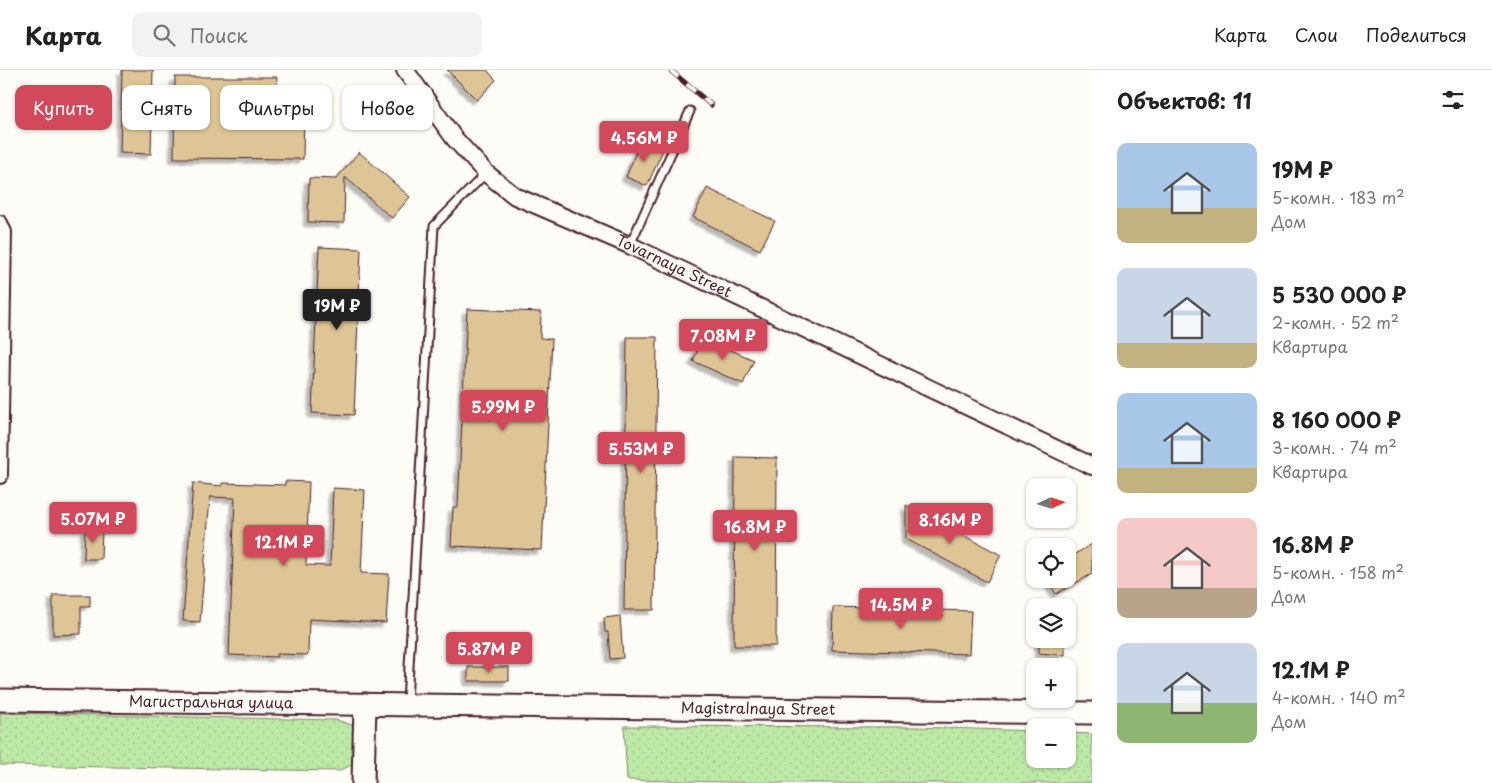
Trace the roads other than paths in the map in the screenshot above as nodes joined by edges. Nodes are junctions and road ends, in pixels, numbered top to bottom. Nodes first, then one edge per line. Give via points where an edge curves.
1 (405, 70) edge
2 (690, 112) dead end
3 (486, 173) junction
4 (0, 223) edge
5 (629, 245) junction
6 (1092, 466) edge
7 (0, 476) edge
8 (0, 700) edge
9 (365, 704) junction
10 (406, 705) junction
11 (1092, 713) edge
12 (363, 783) edge

1 - 3 street, Tovarnaya Street via 454,138
2 - 5 lane
3 - 5 street, Tovarnaya Street via 515,196
3 - 10 lane via 434,226
4 - 7 street via 4,232
5 - 6 street, Tovarnaya Street
8 - 9 main road, Магистральная улица
9 - 10 main road, Магистральная улица
9 - 12 main road
10 - 11 main road, Магистральная улица

